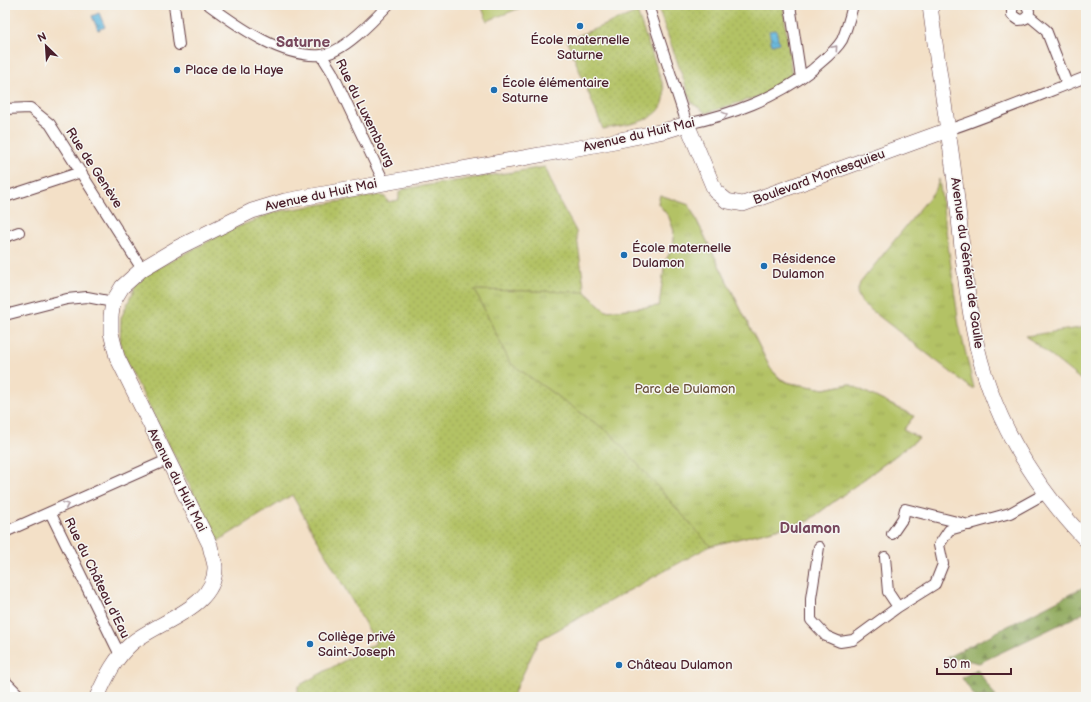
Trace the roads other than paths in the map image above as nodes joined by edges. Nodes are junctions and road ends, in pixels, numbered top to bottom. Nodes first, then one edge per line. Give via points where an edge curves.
1 (174, 5) edge
2 (209, 5) edge
3 (388, 5) edge
4 (648, 5) edge
5 (790, 5) edge
6 (853, 5) edge
7 (930, 5) edge
8 (1015, 5) edge
9 (1026, 5) edge
10 (1028, 15) junction
11 (179, 44) dead end
12 (322, 56) junction
13 (1086, 77) edge
14 (801, 78) junction
15 (1067, 84) junction
16 (5, 109) edge
17 (687, 124) junction
18 (948, 130) junction
19 (81, 172) junction
20 (384, 182) junction
21 (5, 197) edge
22 (19, 232) dead end
23 (5, 237) edge
24 (142, 270) junction
25 (113, 302) junction
26 (5, 315) edge
27 (166, 460) junction
28 (1046, 493) junction
29 (50, 512) junction
30 (971, 525) junction
31 (5, 532) edge
32 (892, 534) dead end
33 (1086, 540) edge
34 (818, 547) dead end
35 (885, 557) dead end
36 (898, 607) junction
37 (120, 655) junction
38 (5, 681) edge
39 (21, 697) edge
40 (97, 697) edge

1 - 11 street
2 - 12 street via 260,39 295,53
3 - 12 street via 349,43
4 - 17 street
5 - 14 street
14 -> 6 street, Avenue du Huit Mai via 825,60 841,41
7 - 18 main road, Avenue du Général de Gaulle
8 - 10 street via 1012,12 1016,19 1022,20
9 - 10 street
10 - 15 street via 1046,30
12 - 20 street, Rue du Luxembourg
13 - 15 street
17 -> 14 street, Avenue du Huit Mai via 755,104
15 - 18 street via 990,116
16 - 19 street, Rue de Genève via 30,108 50,124
17 - 18 main road, Boulevard Montesquieu via 715,191 727,201 743,204
17 - 20 main road, Avenue du Huit Mai via 600,144
18 - 28 main road, Avenue du Général de Gaulle via 974,333 982,366 1009,434
19 - 21 street
19 - 24 street, Rue de Genève
20 - 24 main road, Avenue du Huit Mai via 272,204 226,222
22 - 23 street
24 - 25 main road, Avenue du Huit Mai via 122,287
25 - 26 street via 87,297 67,299
25 - 27 main road, Avenue du Huit Mai via 111,333 117,357
29 -> 27 street, Rue du Château d'Eau
27 - 37 main road, Avenue du Huit Mai via 210,545 215,566 212,583 205,596 191,607 132,643
28 - 30 street via 1010,513
28 - 33 main road, Avenue du Général de Gaulle
29 - 31 street, Rue du Château d'Eau
29 - 37 street, Rue du Château d'Eau
30 - 32 street via 905,509 903,518
30 - 36 street via 948,530 939,545 943,564 935,584
34 - 36 street via 811,598 811,620 826,636 840,642 853,640
35 - 36 street via 888,592
37 - 40 main road, Avenue du Huit Mai via 108,672
38 - 39 street

